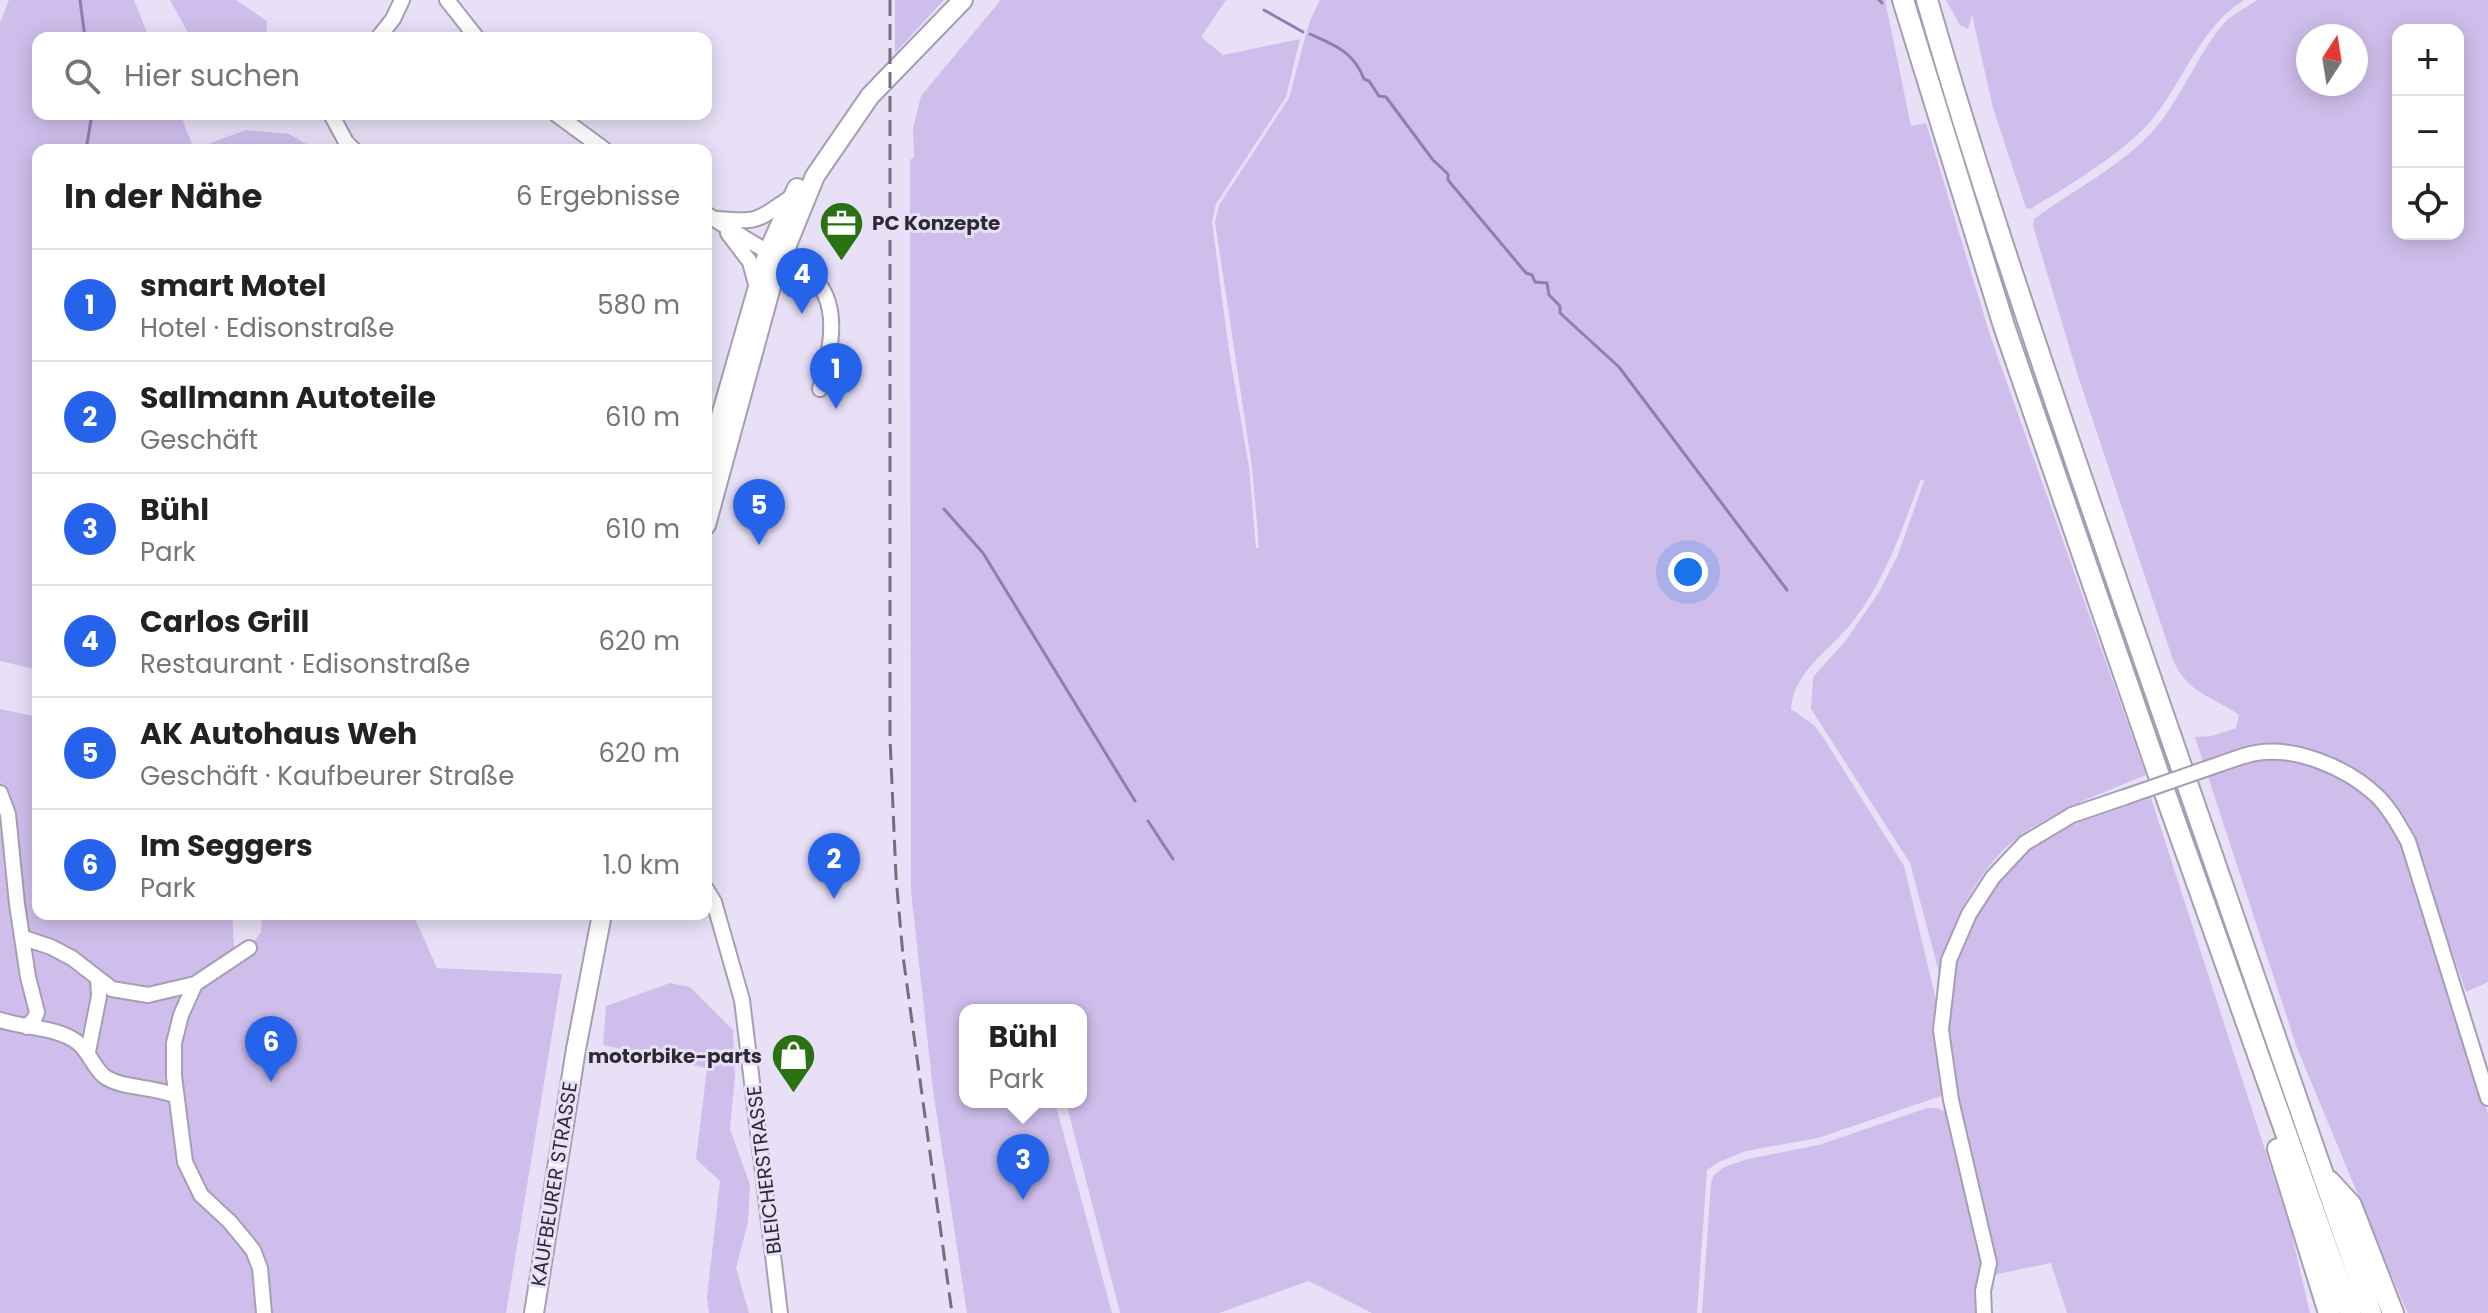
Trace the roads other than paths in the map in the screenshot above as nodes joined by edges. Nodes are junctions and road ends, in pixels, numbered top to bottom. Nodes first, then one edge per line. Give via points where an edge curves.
1 (402, 0) edge
2 (447, 0) edge
3 (963, 0) edge
4 (1903, 0) edge
5 (1927, 0) edge
6 (383, 32) edge
7 (472, 32) edge
8 (870, 96) junction
9 (334, 120) edge
10 (564, 120) edge
11 (348, 144) edge
12 (597, 144) edge
13 (792, 197) junction
14 (712, 217) edge
15 (712, 218) edge
16 (712, 219) edge
17 (774, 254) junction
18 (757, 288) junction
19 (820, 389) dead end
20 (712, 447) edge
21 (712, 501) edge
22 (0, 793) edge
23 (712, 899) edge
24 (588, 920) edge
25 (601, 920) edge
26 (24, 938) junction
27 (249, 948) dead end
28 (98, 978) junction
29 (195, 984) junction
30 (0, 1020) edge
31 (27, 1027) junction
32 (88, 1052) junction
33 (2263, 1071) junction
34 (176, 1096) junction
35 (2488, 1098) edge
36 (2321, 1172) junction
37 (264, 1313) edge
38 (523, 1313) edge
39 (534, 1313) edge
40 (780, 1313) edge
41 (1984, 1313) edge
42 (2329, 1313) edge
43 (2350, 1313) edge
44 (2371, 1313) edge
45 (2393, 1313) edge

1 - 6 street
2 - 7 street
3 - 8 main road
4 - 33 highway via 2004,326
5 - 36 highway via 2032,334
8 - 13 main road via 842,122
8 - 17 main road via 815,176
9 - 11 street
10 - 12 street
13 - 14 street via 760,219
13 - 17 main road
15 - 17 street
16 - 18 street via 746,255
17 - 18 main road
17 - 19 street via 817,282 826,294 830,345
17 - 21 main road
18 - 20 main road
22 - 26 street via 8,814
23 - 40 street, BLEICHERSTRASSE via 742,1000
24 - 38 main road, KAUFBEURER STRASSE
25 - 39 main road, KAUFBEURER STRASSE
26 - 28 street via 72,958
26 - 31 street via 37,1012
27 - 29 street
28 - 29 street via 112,989 148,995
28 - 32 street
29 - 34 street via 174,1043
30 - 31 street
31 - 32 street via 75,1040
32 - 34 street via 104,1076
33 - 42 highway via 2265,1103
33 - 43 highway
34 - 37 street via 193,1182 253,1250
35 - 41 street, bridge via 2408,841 2376,795 2344,773 2316,759 2252,753 2072,815 2025,843 1993,877 1949,960 1941,1030 1951,1100 1989,1263
36 - 44 highway
36 - 45 highway via 2351,1205

